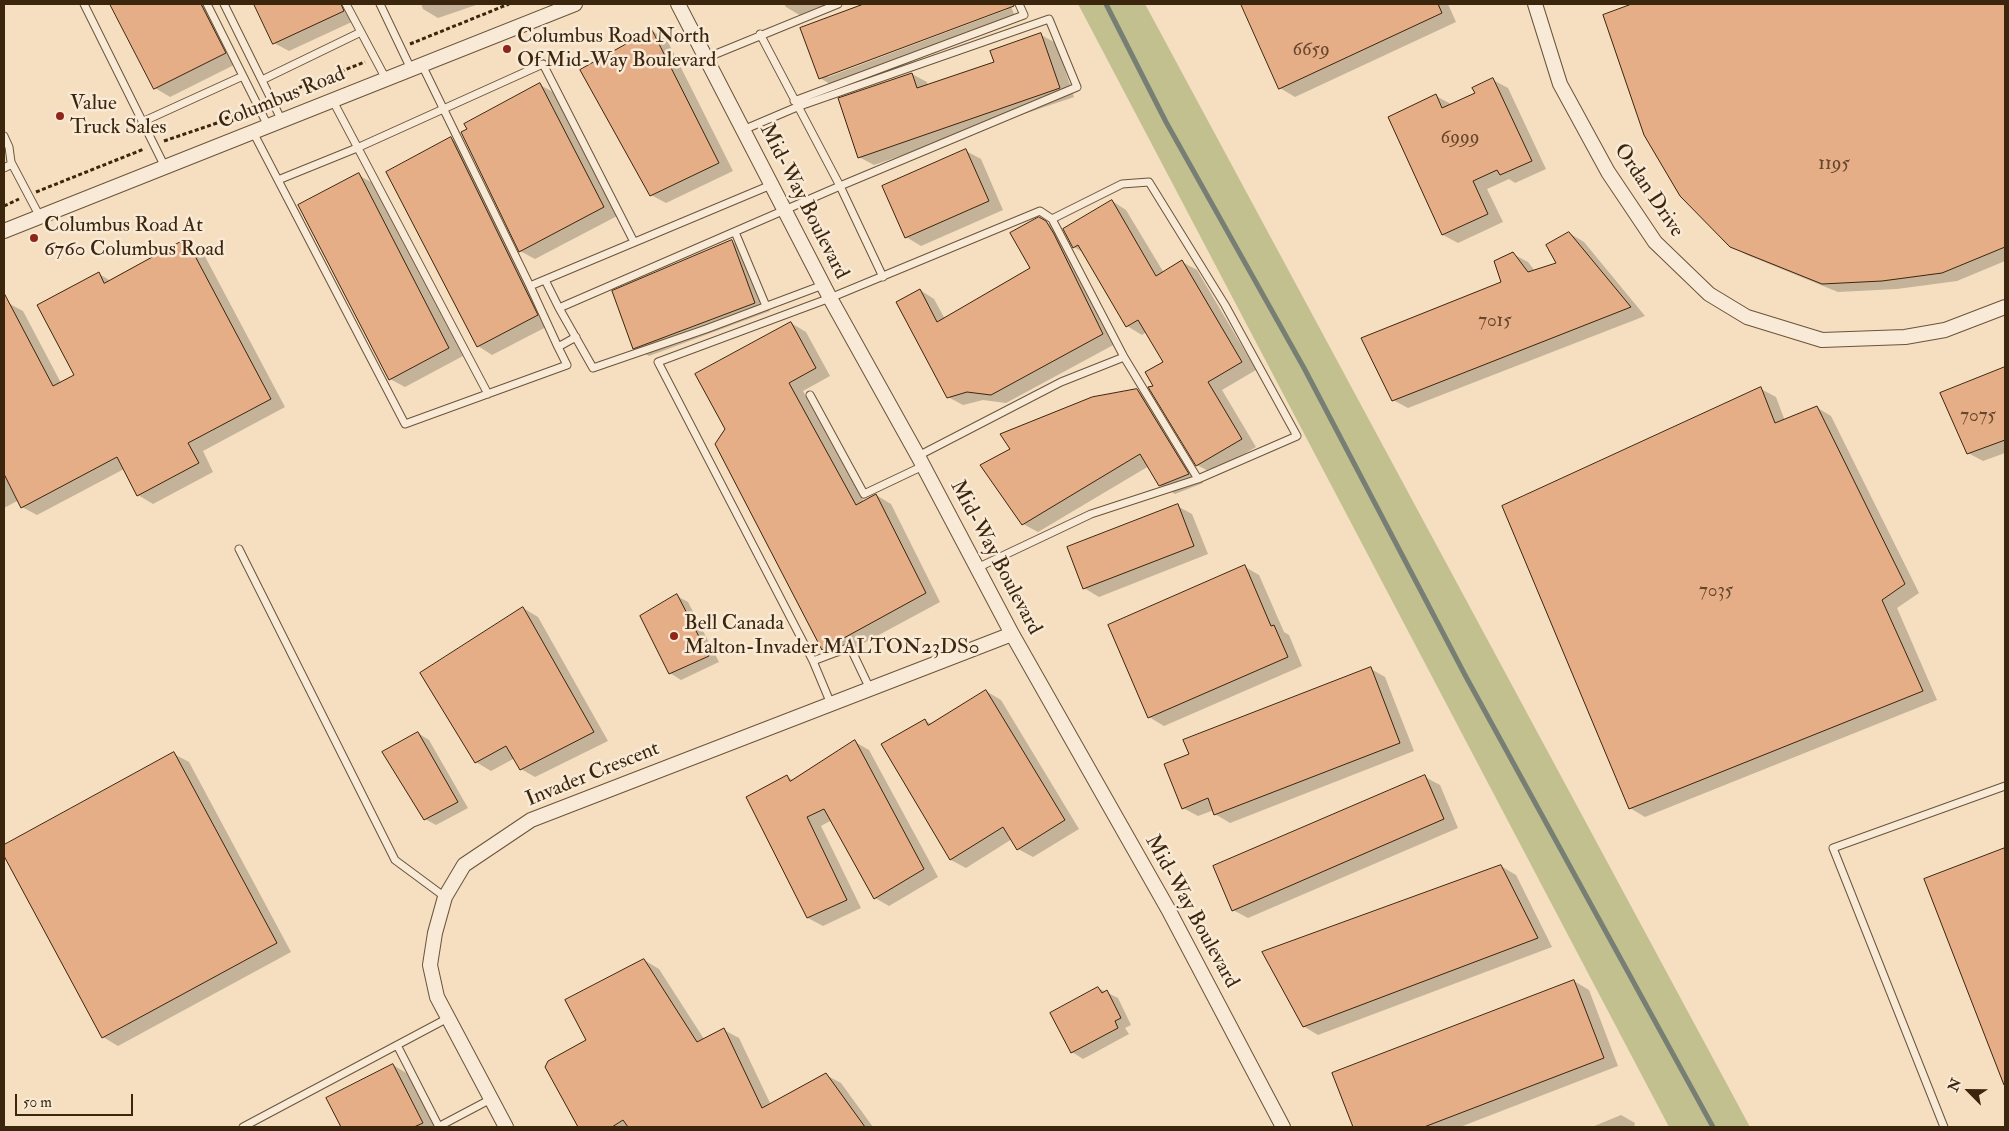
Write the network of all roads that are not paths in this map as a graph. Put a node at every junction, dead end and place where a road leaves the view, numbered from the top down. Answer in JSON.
{"nodes":[{"id":1,"x":84,"y":4,"type":"edge"},
{"id":2,"x":207,"y":4,"type":"edge"},
{"id":3,"x":224,"y":4,"type":"edge"},
{"id":4,"x":346,"y":4,"type":"edge"},
{"id":5,"x":380,"y":4,"type":"edge"},
{"id":6,"x":575,"y":4,"type":"edge"},
{"id":7,"x":678,"y":4,"type":"edge"},
{"id":8,"x":838,"y":4,"type":"edge"},
{"id":9,"x":1019,"y":4,"type":"edge"},
{"id":10,"x":1535,"y":4,"type":"edge"},
{"id":11,"x":361,"y":32,"type":"junction"},
{"id":12,"x":760,"y":34,"type":"junction"},
{"id":13,"x":706,"y":58,"type":"junction"},
{"id":14,"x":416,"y":67,"type":"junction"},
{"id":15,"x":243,"y":76,"type":"junction"},
{"id":16,"x":386,"y":79,"type":"junction"},
{"id":17,"x":262,"y":80,"type":"junction"},
{"id":18,"x":333,"y":101,"type":"junction"},
{"id":19,"x":796,"y":104,"type":"junction"},
{"id":20,"x":443,"y":109,"type":"junction"},
{"id":21,"x":282,"y":121,"type":"junction"},
{"id":22,"x":142,"y":122,"type":"junction"},
{"id":23,"x":268,"y":126,"type":"junction"},
{"id":24,"x":743,"y":130,"type":"junction"},
{"id":25,"x":253,"y":132,"type":"junction"},
{"id":26,"x":4,"y":136,"type":"edge"},
{"id":27,"x":358,"y":148,"type":"junction"},
{"id":28,"x":4,"y":157,"type":"edge"},
{"id":29,"x":12,"y":163,"type":"junction"},
{"id":30,"x":164,"y":167,"type":"junction"},
{"id":31,"x":4,"y":168,"type":"edge"},
{"id":32,"x":278,"y":180,"type":"junction"},
{"id":33,"x":771,"y":185,"type":"junction"},
{"id":34,"x":840,"y":186,"type":"junction"},
{"id":35,"x":785,"y":210,"type":"junction"},
{"id":36,"x":40,"y":218,"type":"junction"},
{"id":37,"x":1052,"y":219,"type":"junction"},
{"id":38,"x":4,"y":231,"type":"edge"},
{"id":39,"x":735,"y":232,"type":"junction"},
{"id":40,"x":634,"y":242,"type":"junction"},
{"id":41,"x":883,"y":277,"type":"junction"},
{"id":42,"x":545,"y":280,"type":"junction"},
{"id":43,"x":823,"y":285,"type":"junction"},
{"id":44,"x":530,"y":286,"type":"junction"},
{"id":45,"x":830,"y":298,"type":"junction"},
{"id":46,"x":766,"y":306,"type":"junction"},
{"id":47,"x":2005,"y":307,"type":"edge"},
{"id":48,"x":559,"y":308,"type":"junction"},
{"id":49,"x":576,"y":337,"type":"junction"},
{"id":50,"x":558,"y":346,"type":"junction"},
{"id":51,"x":1124,"y":357,"type":"junction"},
{"id":52,"x":488,"y":394,"type":"junction"},
{"id":53,"x":810,"y":395,"type":"dead end"},
{"id":54,"x":921,"y":461,"type":"junction"},
{"id":55,"x":1198,"y":479,"type":"junction"},
{"id":56,"x":238,"y":549,"type":"dead end"},
{"id":57,"x":977,"y":568,"type":"junction"},
{"id":58,"x":1012,"y":634,"type":"junction"},
{"id":59,"x":813,"y":661,"type":"junction"},
{"id":60,"x":870,"y":689,"type":"junction"},
{"id":61,"x":831,"y":704,"type":"junction"},
{"id":62,"x":2005,"y":786,"type":"edge"},
{"id":63,"x":445,"y":897,"type":"junction"},
{"id":64,"x":448,"y":1018,"type":"junction"},
{"id":65,"x":397,"y":1045,"type":"junction"},
{"id":66,"x":491,"y":1099,"type":"junction"},
{"id":67,"x":243,"y":1127,"type":"edge"},
{"id":68,"x":439,"y":1127,"type":"edge"},
{"id":69,"x":506,"y":1127,"type":"edge"},
{"id":70,"x":1283,"y":1127,"type":"edge"},
{"id":71,"x":1944,"y":1127,"type":"edge"}],
"edges":[{"from":1,"to":22,"type":"lane"},
{"from":2,"to":15,"type":"lane"},
{"from":3,"to":17,"type":"lane"},
{"from":4,"to":11,"type":"lane"},
{"from":5,"to":14,"type":"lane"},
{"from":6,"to":14,"type":"street","name":"Columbus Road"},
{"from":7,"to":13,"type":"street","name":"Mid-Way Boulevard"},
{"from":8,"to":12,"type":"lane"},
{"from":9,"to":19,"type":"lane"},
{"from":10,"to":47,"type":"street","name":"Ordan Drive"},
{"from":11,"to":16,"type":"lane"},
{"from":11,"to":17,"type":"lane"},
{"from":12,"to":13,"type":"lane"},
{"from":12,"to":19,"type":"lane"},
{"from":13,"to":24,"type":"street","name":"Mid-Way Boulevard"},
{"from":14,"to":16,"type":"street","name":"Columbus Road"},
{"from":14,"to":20,"type":"lane"},
{"from":15,"to":22,"type":"lane"},
{"from":15,"to":23,"type":"lane"},
{"from":16,"to":18,"type":"street","name":"Columbus Road"},
{"from":17,"to":21,"type":"lane"},
{"from":18,"to":21,"type":"street","name":"Columbus Road"},
{"from":18,"to":27,"type":"lane"},
{"from":19,"to":24,"type":"lane"},
{"from":19,"to":34,"type":"lane"},
{"from":19,"to":34,"type":"lane"},
{"from":20,"to":27,"type":"lane"},
{"from":20,"to":40,"type":"lane"},
{"from":20,"to":44,"type":"lane"},
{"from":21,"to":23,"type":"street","name":"Columbus Road"},
{"from":22,"to":30,"type":"lane"},
{"from":23,"to":25,"type":"street","name":"Columbus Road"},
{"from":24,"to":33,"type":"street","name":"Mid-Way Boulevard"},
{"from":25,"to":30,"type":"street","name":"Columbus Road"},
{"from":25,"to":32,"type":"lane"},
{"from":26,"to":29,"type":"lane"},
{"from":27,"to":32,"type":"lane"},
{"from":27,"to":52,"type":"lane"},
{"from":28,"to":29,"type":"lane"},
{"from":29,"to":31,"type":"lane"},
{"from":29,"to":36,"type":"lane"},
{"from":30,"to":36,"type":"street","name":"Columbus Road"},
{"from":32,"to":52,"type":"lane"},
{"from":33,"to":35,"type":"street","name":"Mid-Way Boulevard"},
{"from":33,"to":40,"type":"lane"},
{"from":34,"to":35,"type":"lane"},
{"from":34,"to":41,"type":"lane"},
{"from":35,"to":39,"type":"lane"},
{"from":35,"to":43,"type":"street","name":"Mid-Way Boulevard"},
{"from":36,"to":38,"type":"street","name":"Columbus Road"},
{"from":37,"to":41,"type":"lane"},
{"from":37,"to":51,"type":"lane"},
{"from":37,"to":55,"type":"lane"},
{"from":39,"to":46,"type":"lane"},
{"from":39,"to":48,"type":"lane"},
{"from":40,"to":42,"type":"lane"},
{"from":41,"to":45,"type":"lane"},
{"from":42,"to":44,"type":"lane"},
{"from":42,"to":48,"type":"lane"},
{"from":43,"to":45,"type":"street","name":"Mid-Way Boulevard"},
{"from":43,"to":46,"type":"lane"},
{"from":44,"to":50,"type":"lane"},
{"from":45,"to":54,"type":"street","name":"Mid-Way Boulevard"},
{"from":45,"to":59,"type":"lane"},
{"from":46,"to":49,"type":"lane"},
{"from":48,"to":49,"type":"lane"},
{"from":49,"to":50,"type":"lane"},
{"from":50,"to":52,"type":"lane"},
{"from":51,"to":54,"type":"lane"},
{"from":51,"to":55,"type":"lane"},
{"from":53,"to":54,"type":"lane"},
{"from":54,"to":57,"type":"street","name":"Mid-Way Boulevard"},
{"from":55,"to":57,"type":"lane"},
{"from":56,"to":63,"type":"lane"},
{"from":57,"to":58,"type":"street","name":"Mid-Way Boulevard"},
{"from":58,"to":60,"type":"street","name":"Invader Crescent"},
{"from":58,"to":70,"type":"street","name":"Mid-Way Boulevard"},
{"from":59,"to":60,"type":"lane"},
{"from":59,"to":61,"type":"lane"},
{"from":60,"to":61,"type":"street","name":"Invader Crescent"},
{"from":61,"to":63,"type":"street","name":"Invader Crescent"},
{"from":62,"to":71,"type":"lane"},
{"from":63,"to":64,"type":"street","name":"Invader Crescent"},
{"from":64,"to":65,"type":"lane"},
{"from":64,"to":66,"type":"street","name":"Invader Crescent"},
{"from":65,"to":67,"type":"lane"},
{"from":65,"to":68,"type":"lane"},
{"from":66,"to":68,"type":"lane"},
{"from":66,"to":69,"type":"street","name":"Invader Crescent"}]}
